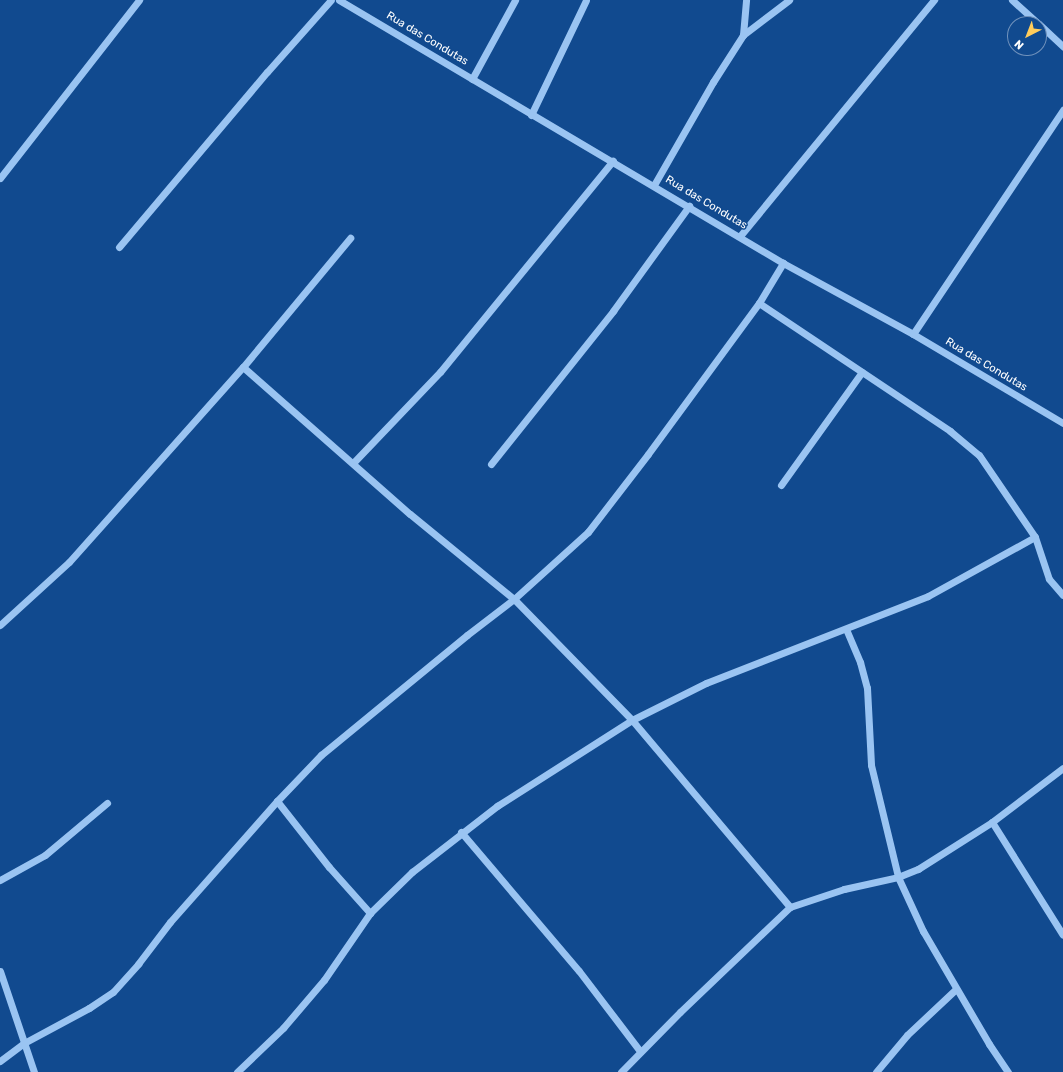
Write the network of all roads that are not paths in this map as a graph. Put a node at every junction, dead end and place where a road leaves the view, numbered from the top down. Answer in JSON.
{"nodes":[{"id":1,"x":139,"y":0,"type":"edge"},
{"id":2,"x":331,"y":0,"type":"edge"},
{"id":3,"x":339,"y":0,"type":"edge"},
{"id":4,"x":515,"y":0,"type":"edge"},
{"id":5,"x":586,"y":0,"type":"edge"},
{"id":6,"x":746,"y":0,"type":"edge"},
{"id":7,"x":789,"y":0,"type":"edge"},
{"id":8,"x":934,"y":0,"type":"edge"},
{"id":9,"x":1012,"y":0,"type":"edge"},
{"id":10,"x":352,"y":3,"type":"edge"},
{"id":11,"x":1030,"y":16,"type":"edge"},
{"id":12,"x":1047,"y":31,"type":"edge"},
{"id":13,"x":744,"y":35,"type":"junction"},
{"id":14,"x":1063,"y":46,"type":"edge"},
{"id":15,"x":472,"y":79,"type":"junction"},
{"id":16,"x":1063,"y":110,"type":"edge"},
{"id":17,"x":531,"y":115,"type":"junction"},
{"id":18,"x":612,"y":161,"type":"junction"},
{"id":19,"x":0,"y":178,"type":"edge"},
{"id":20,"x":654,"y":185,"type":"junction"},
{"id":21,"x":689,"y":206,"type":"junction"},
{"id":22,"x":740,"y":236,"type":"junction"},
{"id":23,"x":350,"y":238,"type":"dead end"},
{"id":24,"x":119,"y":247,"type":"dead end"},
{"id":25,"x":783,"y":263,"type":"junction"},
{"id":26,"x":759,"y":304,"type":"junction"},
{"id":27,"x":913,"y":334,"type":"junction"},
{"id":28,"x":243,"y":367,"type":"junction"},
{"id":29,"x":862,"y":372,"type":"junction"},
{"id":30,"x":1063,"y":423,"type":"edge"},
{"id":31,"x":353,"y":463,"type":"junction"},
{"id":32,"x":491,"y":464,"type":"dead end"},
{"id":33,"x":781,"y":485,"type":"dead end"},
{"id":34,"x":1035,"y":537,"type":"junction"},
{"id":35,"x":1063,"y":595,"type":"edge"},
{"id":36,"x":514,"y":599,"type":"junction"},
{"id":37,"x":0,"y":625,"type":"edge"},
{"id":38,"x":846,"y":629,"type":"junction"},
{"id":39,"x":632,"y":720,"type":"junction"},
{"id":40,"x":1063,"y":768,"type":"edge"},
{"id":41,"x":277,"y":801,"type":"junction"},
{"id":42,"x":107,"y":803,"type":"dead end"},
{"id":43,"x":992,"y":822,"type":"junction"},
{"id":44,"x":462,"y":832,"type":"junction"},
{"id":45,"x":898,"y":877,"type":"junction"},
{"id":46,"x":0,"y":880,"type":"edge"},
{"id":47,"x":790,"y":907,"type":"junction"},
{"id":48,"x":370,"y":912,"type":"junction"},
{"id":49,"x":1063,"y":935,"type":"edge"},
{"id":50,"x":0,"y":971,"type":"edge"},
{"id":51,"x":956,"y":989,"type":"junction"},
{"id":52,"x":24,"y":1043,"type":"junction"},
{"id":53,"x":640,"y":1052,"type":"junction"},
{"id":54,"x":0,"y":1061,"type":"edge"},
{"id":55,"x":34,"y":1072,"type":"edge"},
{"id":56,"x":237,"y":1072,"type":"edge"},
{"id":57,"x":621,"y":1072,"type":"edge"},
{"id":58,"x":876,"y":1072,"type":"edge"},
{"id":59,"x":1008,"y":1072,"type":"edge"}],
"edges":[{"from":1,"to":19,"type":"street"},
{"from":2,"to":24,"type":"street"},
{"from":3,"to":10,"type":"street","name":"Rua das Condutas"},
{"from":4,"to":15,"type":"street"},
{"from":5,"to":17,"type":"street"},
{"from":6,"to":13,"type":"street"},
{"from":7,"to":13,"type":"street"},
{"from":8,"to":22,"type":"street"},
{"from":9,"to":11,"type":"street"},
{"from":10,"to":15,"type":"street","name":"Rua das Condutas"},
{"from":12,"to":14,"type":"street"},
{"from":13,"to":20,"type":"street"},
{"from":15,"to":17,"type":"street","name":"Rua das Condutas"},
{"from":16,"to":27,"type":"street"},
{"from":17,"to":18,"type":"street","name":"Rua das Condutas"},
{"from":18,"to":20,"type":"street","name":"Rua das Condutas"},
{"from":18,"to":31,"type":"street"},
{"from":20,"to":21,"type":"street","name":"Rua das Condutas"},
{"from":21,"to":22,"type":"street","name":"Rua das Condutas"},
{"from":21,"to":32,"type":"street"},
{"from":22,"to":25,"type":"street","name":"Rua das Condutas"},
{"from":23,"to":28,"type":"street"},
{"from":25,"to":26,"type":"street"},
{"from":25,"to":27,"type":"street","name":"Rua das Condutas"},
{"from":26,"to":29,"type":"street"},
{"from":26,"to":36,"type":"street"},
{"from":27,"to":30,"type":"street","name":"Rua das Condutas"},
{"from":28,"to":31,"type":"street"},
{"from":28,"to":37,"type":"street"},
{"from":29,"to":33,"type":"street"},
{"from":29,"to":34,"type":"street"},
{"from":31,"to":36,"type":"street"},
{"from":34,"to":35,"type":"street"},
{"from":34,"to":38,"type":"street"},
{"from":36,"to":39,"type":"street"},
{"from":36,"to":41,"type":"street"},
{"from":38,"to":39,"type":"street"},
{"from":38,"to":45,"type":"street"},
{"from":39,"to":44,"type":"street"},
{"from":39,"to":47,"type":"street"},
{"from":40,"to":43,"type":"street"},
{"from":41,"to":48,"type":"street"},
{"from":41,"to":52,"type":"street"},
{"from":42,"to":46,"type":"street"},
{"from":43,"to":45,"type":"street"},
{"from":43,"to":49,"type":"street"},
{"from":44,"to":48,"type":"street"},
{"from":44,"to":53,"type":"street"},
{"from":45,"to":47,"type":"street"},
{"from":45,"to":51,"type":"street"},
{"from":47,"to":53,"type":"street"},
{"from":48,"to":56,"type":"street"},
{"from":50,"to":52,"type":"street"},
{"from":51,"to":58,"type":"street"},
{"from":51,"to":59,"type":"street"},
{"from":52,"to":54,"type":"street"},
{"from":52,"to":55,"type":"street"},
{"from":53,"to":57,"type":"street"}]}
